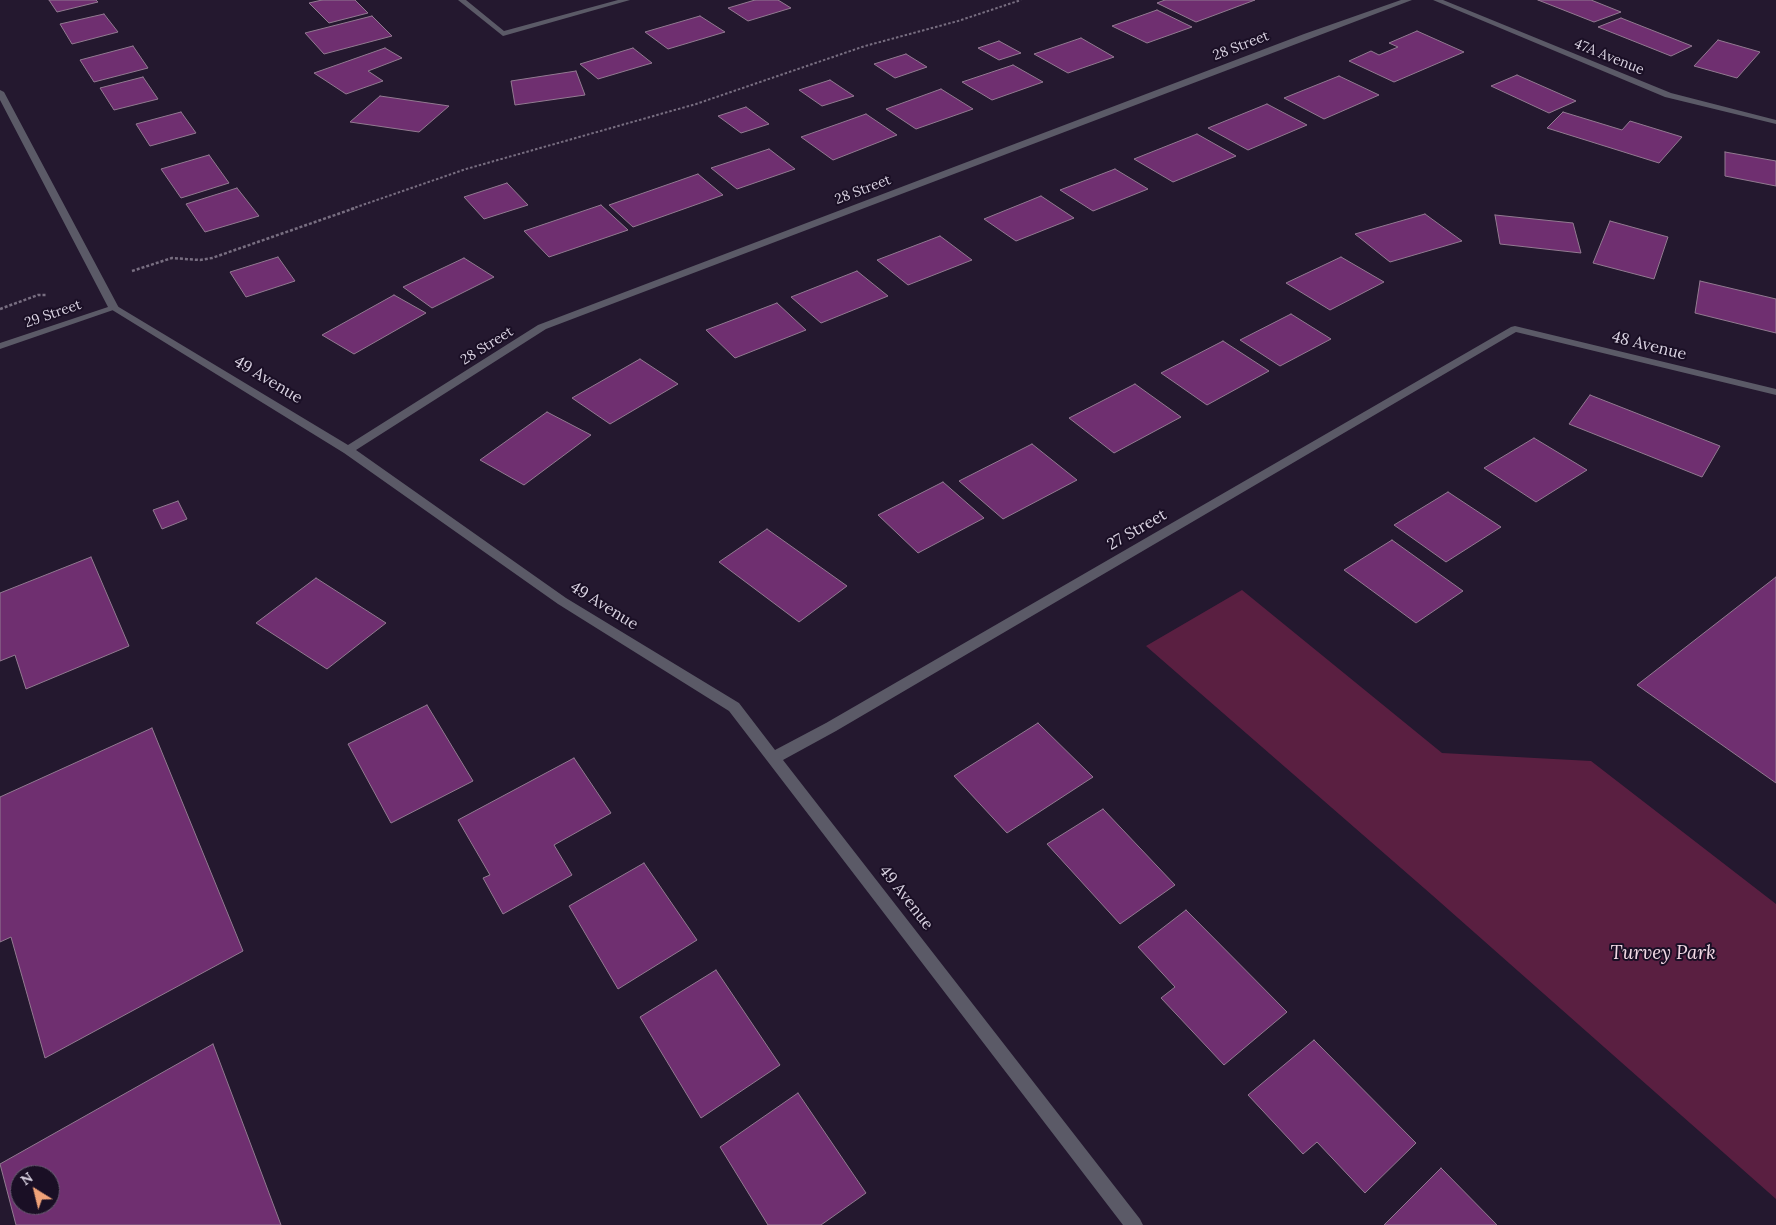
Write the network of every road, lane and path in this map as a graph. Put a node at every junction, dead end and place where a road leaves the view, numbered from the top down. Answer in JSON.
{"nodes":[{"id":1,"x":462,"y":0,"type":"edge"},
{"id":2,"x":626,"y":0,"type":"edge"},
{"id":3,"x":1021,"y":0,"type":"edge"},
{"id":4,"x":1408,"y":0,"type":"edge"},
{"id":5,"x":1437,"y":0,"type":"edge"},
{"id":6,"x":0,"y":92,"type":"edge"},
{"id":7,"x":1776,"y":122,"type":"edge"},
{"id":8,"x":142,"y":268,"type":"dead end"},
{"id":9,"x":48,"y":296,"type":"dead end"},
{"id":10,"x":114,"y":308,"type":"junction"},
{"id":11,"x":0,"y":309,"type":"edge"},
{"id":12,"x":1515,"y":329,"type":"joint"},
{"id":13,"x":0,"y":346,"type":"edge"},
{"id":14,"x":1776,"y":392,"type":"edge"},
{"id":15,"x":348,"y":450,"type":"junction"},
{"id":16,"x":775,"y":757,"type":"junction"},
{"id":17,"x":1134,"y":1225,"type":"edge"}],
"edges":[{"from":1,"to":2,"type":"street"},
{"from":3,"to":8,"type":"path"},
{"from":4,"to":15,"type":"street","name":"28 Street"},
{"from":5,"to":7,"type":"street","name":"47A Avenue"},
{"from":6,"to":10,"type":"street"},
{"from":9,"to":11,"type":"path"},
{"from":10,"to":13,"type":"street","name":"29 Street"},
{"from":10,"to":15,"type":"street","name":"49 Avenue"},
{"from":12,"to":14,"type":"street","name":"48 Avenue"},
{"from":12,"to":16,"type":"street","name":"27 Street"},
{"from":15,"to":16,"type":"street","name":"49 Avenue"},
{"from":16,"to":17,"type":"street","name":"49 Avenue"}]}
